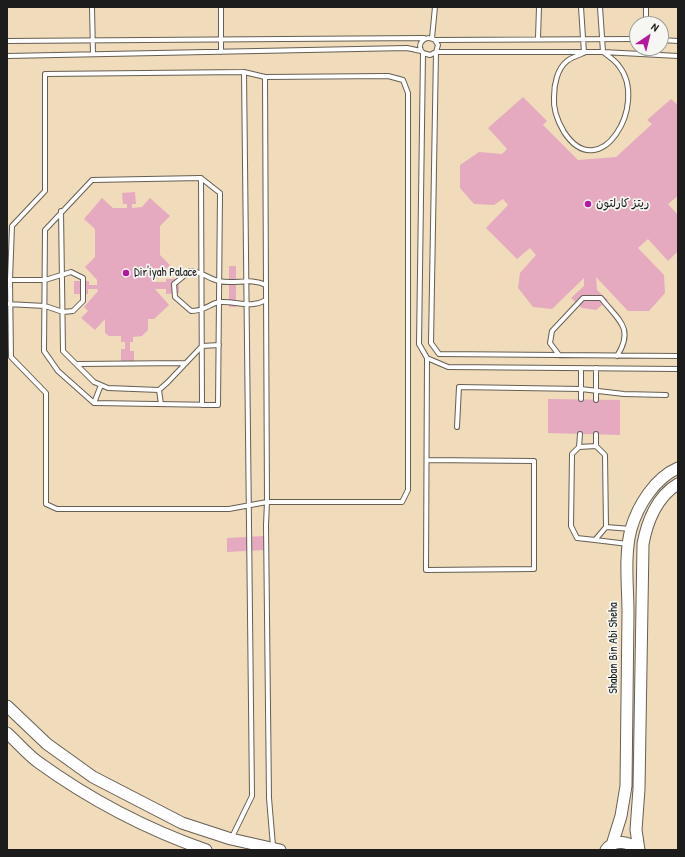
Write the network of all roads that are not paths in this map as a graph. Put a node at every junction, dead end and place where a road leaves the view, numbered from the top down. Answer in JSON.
{"nodes":[{"id":1,"x":92,"y":7,"type":"edge"},
{"id":2,"x":220,"y":7,"type":"edge"},
{"id":3,"x":435,"y":7,"type":"edge"},
{"id":4,"x":539,"y":7,"type":"edge"},
{"id":5,"x":581,"y":7,"type":"edge"},
{"id":6,"x":600,"y":7,"type":"edge"},
{"id":7,"x":425,"y":38,"type":"junction"},
{"id":8,"x":538,"y":38,"type":"junction"},
{"id":9,"x":603,"y":38,"type":"junction"},
{"id":10,"x":629,"y":38,"type":"edge"},
{"id":11,"x":434,"y":39,"type":"junction"},
{"id":12,"x":584,"y":39,"type":"junction"},
{"id":13,"x":220,"y":40,"type":"junction"},
{"id":14,"x":7,"y":41,"type":"edge"},
{"id":15,"x":92,"y":41,"type":"junction"},
{"id":16,"x":221,"y":52,"type":"junction"},
{"id":17,"x":422,"y":52,"type":"junction"},
{"id":18,"x":436,"y":52,"type":"junction"},
{"id":19,"x":603,"y":52,"type":"junction"},
{"id":20,"x":584,"y":53,"type":"junction"},
{"id":21,"x":93,"y":54,"type":"junction"},
{"id":22,"x":7,"y":56,"type":"edge"},
{"id":23,"x":678,"y":56,"type":"edge"},
{"id":24,"x":244,"y":72,"type":"junction"},
{"id":25,"x":265,"y":77,"type":"junction"},
{"id":26,"x":201,"y":178,"type":"junction"},
{"id":27,"x":61,"y":211,"type":"junction"},
{"id":28,"x":201,"y":272,"type":"junction"},
{"id":29,"x":62,"y":273,"type":"junction"},
{"id":30,"x":8,"y":280,"type":"edge"},
{"id":31,"x":45,"y":280,"type":"junction"},
{"id":32,"x":219,"y":281,"type":"junction"},
{"id":33,"x":246,"y":281,"type":"junction"},
{"id":34,"x":266,"y":285,"type":"junction"},
{"id":35,"x":266,"y":300,"type":"junction"},
{"id":36,"x":219,"y":302,"type":"junction"},
{"id":37,"x":8,"y":304,"type":"edge"},
{"id":38,"x":247,"y":304,"type":"junction"},
{"id":39,"x":45,"y":306,"type":"junction"},
{"id":40,"x":201,"y":311,"type":"junction"},
{"id":41,"x":63,"y":312,"type":"junction"},
{"id":42,"x":219,"y":345,"type":"junction"},
{"id":43,"x":202,"y":346,"type":"junction"},
{"id":44,"x":559,"y":355,"type":"junction"},
{"id":45,"x":617,"y":356,"type":"junction"},
{"id":46,"x":678,"y":356,"type":"edge"},
{"id":47,"x":427,"y":358,"type":"junction"},
{"id":48,"x":186,"y":363,"type":"junction"},
{"id":49,"x":77,"y":364,"type":"junction"},
{"id":50,"x":581,"y":368,"type":"junction"},
{"id":51,"x":596,"y":368,"type":"junction"},
{"id":52,"x":678,"y":369,"type":"edge"},
{"id":53,"x":101,"y":385,"type":"junction"},
{"id":54,"x":159,"y":390,"type":"junction"},
{"id":55,"x":581,"y":390,"type":"junction"},
{"id":56,"x":596,"y":391,"type":"junction"},
{"id":57,"x":666,"y":395,"type":"dead end"},
{"id":58,"x":581,"y":399,"type":"dead end"},
{"id":59,"x":596,"y":400,"type":"dead end"},
{"id":60,"x":94,"y":403,"type":"junction"},
{"id":61,"x":161,"y":404,"type":"junction"},
{"id":62,"x":202,"y":405,"type":"junction"},
{"id":63,"x":457,"y":428,"type":"dead end"},
{"id":64,"x":580,"y":434,"type":"dead end"},
{"id":65,"x":596,"y":434,"type":"dead end"},
{"id":66,"x":596,"y":446,"type":"junction"},
{"id":67,"x":580,"y":447,"type":"junction"},
{"id":68,"x":427,"y":460,"type":"junction"},
{"id":69,"x":678,"y":468,"type":"edge"},
{"id":70,"x":678,"y":484,"type":"edge"},
{"id":71,"x":267,"y":502,"type":"junction"},
{"id":72,"x":249,"y":506,"type":"junction"},
{"id":73,"x":606,"y":527,"type":"junction"},
{"id":74,"x":631,"y":529,"type":"junction"},
{"id":75,"x":595,"y":540,"type":"junction"},
{"id":76,"x":629,"y":544,"type":"junction"},
{"id":77,"x":7,"y":706,"type":"edge"},
{"id":78,"x":7,"y":733,"type":"edge"},
{"id":79,"x":231,"y":839,"type":"junction"},
{"id":80,"x":607,"y":848,"type":"edge"},
{"id":81,"x":276,"y":849,"type":"edge"},
{"id":82,"x":206,"y":850,"type":"edge"},
{"id":83,"x":638,"y":850,"type":"edge"}],
"edges":[{"from":1,"to":15,"type":"lane"},
{"from":2,"to":13,"type":"lane"},
{"from":3,"to":11,"type":"lane"},
{"from":4,"to":8,"type":"lane"},
{"from":5,"to":12,"type":"lane"},
{"from":6,"to":9,"type":"lane"},
{"from":7,"to":11,"type":"lane"},
{"from":7,"to":13,"type":"lane"},
{"from":7,"to":17,"type":"lane"},
{"from":8,"to":11,"type":"lane"},
{"from":8,"to":12,"type":"lane"},
{"from":9,"to":10,"type":"lane"},
{"from":9,"to":12,"type":"lane"},
{"from":9,"to":19,"type":"lane"},
{"from":11,"to":18,"type":"lane"},
{"from":12,"to":20,"type":"lane"},
{"from":13,"to":15,"type":"lane"},
{"from":13,"to":16,"type":"lane"},
{"from":14,"to":15,"type":"lane"},
{"from":15,"to":21,"type":"lane"},
{"from":16,"to":17,"type":"lane"},
{"from":16,"to":21,"type":"lane"},
{"from":17,"to":18,"type":"lane"},
{"from":17,"to":47,"type":"lane"},
{"from":18,"to":20,"type":"lane"},
{"from":18,"to":44,"type":"lane"},
{"from":19,"to":20,"type":"lane"},
{"from":19,"to":20,"type":"lane"},
{"from":19,"to":23,"type":"lane"},
{"from":21,"to":22,"type":"lane"},
{"from":24,"to":25,"type":"lane"},
{"from":24,"to":30,"type":"lane"},
{"from":24,"to":33,"type":"lane"},
{"from":25,"to":34,"type":"lane"},
{"from":25,"to":71,"type":"lane"},
{"from":26,"to":27,"type":"lane"},
{"from":26,"to":28,"type":"lane"},
{"from":26,"to":32,"type":"lane"},
{"from":27,"to":29,"type":"lane"},
{"from":27,"to":31,"type":"lane"},
{"from":28,"to":32,"type":"lane"},
{"from":28,"to":40,"type":"lane"},
{"from":28,"to":40,"type":"lane"},
{"from":29,"to":31,"type":"lane"},
{"from":29,"to":41,"type":"lane"},
{"from":29,"to":41,"type":"lane"},
{"from":30,"to":31,"type":"lane"},
{"from":30,"to":37,"type":"lane"},
{"from":31,"to":39,"type":"lane"},
{"from":32,"to":33,"type":"lane"},
{"from":32,"to":36,"type":"lane"},
{"from":33,"to":34,"type":"lane"},
{"from":33,"to":38,"type":"lane"},
{"from":34,"to":35,"type":"lane"},
{"from":35,"to":38,"type":"lane"},
{"from":35,"to":71,"type":"lane"},
{"from":36,"to":38,"type":"lane"},
{"from":36,"to":40,"type":"lane"},
{"from":36,"to":42,"type":"lane"},
{"from":37,"to":39,"type":"lane"},
{"from":37,"to":72,"type":"lane"},
{"from":38,"to":72,"type":"lane"},
{"from":39,"to":41,"type":"lane"},
{"from":39,"to":60,"type":"lane"},
{"from":40,"to":43,"type":"lane"},
{"from":41,"to":49,"type":"lane"},
{"from":42,"to":43,"type":"lane"},
{"from":42,"to":62,"type":"lane"},
{"from":43,"to":48,"type":"lane"},
{"from":43,"to":62,"type":"lane"},
{"from":44,"to":45,"type":"lane"},
{"from":44,"to":45,"type":"lane"},
{"from":45,"to":46,"type":"lane"},
{"from":47,"to":50,"type":"lane"},
{"from":47,"to":68,"type":"lane"},
{"from":48,"to":49,"type":"lane"},
{"from":48,"to":54,"type":"lane"},
{"from":49,"to":53,"type":"lane"},
{"from":50,"to":51,"type":"lane"},
{"from":50,"to":55,"type":"lane"},
{"from":51,"to":52,"type":"lane"},
{"from":51,"to":56,"type":"lane"},
{"from":53,"to":54,"type":"lane"},
{"from":53,"to":60,"type":"lane"},
{"from":54,"to":61,"type":"lane"},
{"from":55,"to":56,"type":"lane"},
{"from":55,"to":58,"type":"lane"},
{"from":55,"to":63,"type":"lane"},
{"from":56,"to":57,"type":"lane"},
{"from":56,"to":59,"type":"lane"},
{"from":60,"to":61,"type":"lane"},
{"from":61,"to":62,"type":"lane"},
{"from":64,"to":67,"type":"lane"},
{"from":65,"to":66,"type":"lane"},
{"from":66,"to":67,"type":"lane"},
{"from":66,"to":73,"type":"lane"},
{"from":67,"to":75,"type":"lane"},
{"from":68,"to":68,"type":"lane"},
{"from":69,"to":74,"type":"street","name":"Shaban Bin Abi Sheha"},
{"from":70,"to":83,"type":"street"},
{"from":71,"to":72,"type":"lane"},
{"from":71,"to":81,"type":"lane"},
{"from":72,"to":79,"type":"lane"},
{"from":73,"to":74,"type":"lane"},
{"from":73,"to":75,"type":"lane"},
{"from":74,"to":76,"type":"street","name":"Shaban Bin Abi Sheha"},
{"from":75,"to":76,"type":"lane"},
{"from":76,"to":80,"type":"street","name":"Shaban Bin Abi Sheha"},
{"from":77,"to":79,"type":"street"},
{"from":78,"to":82,"type":"street"},
{"from":79,"to":81,"type":"street"},
{"from":80,"to":83,"type":"street"}]}
